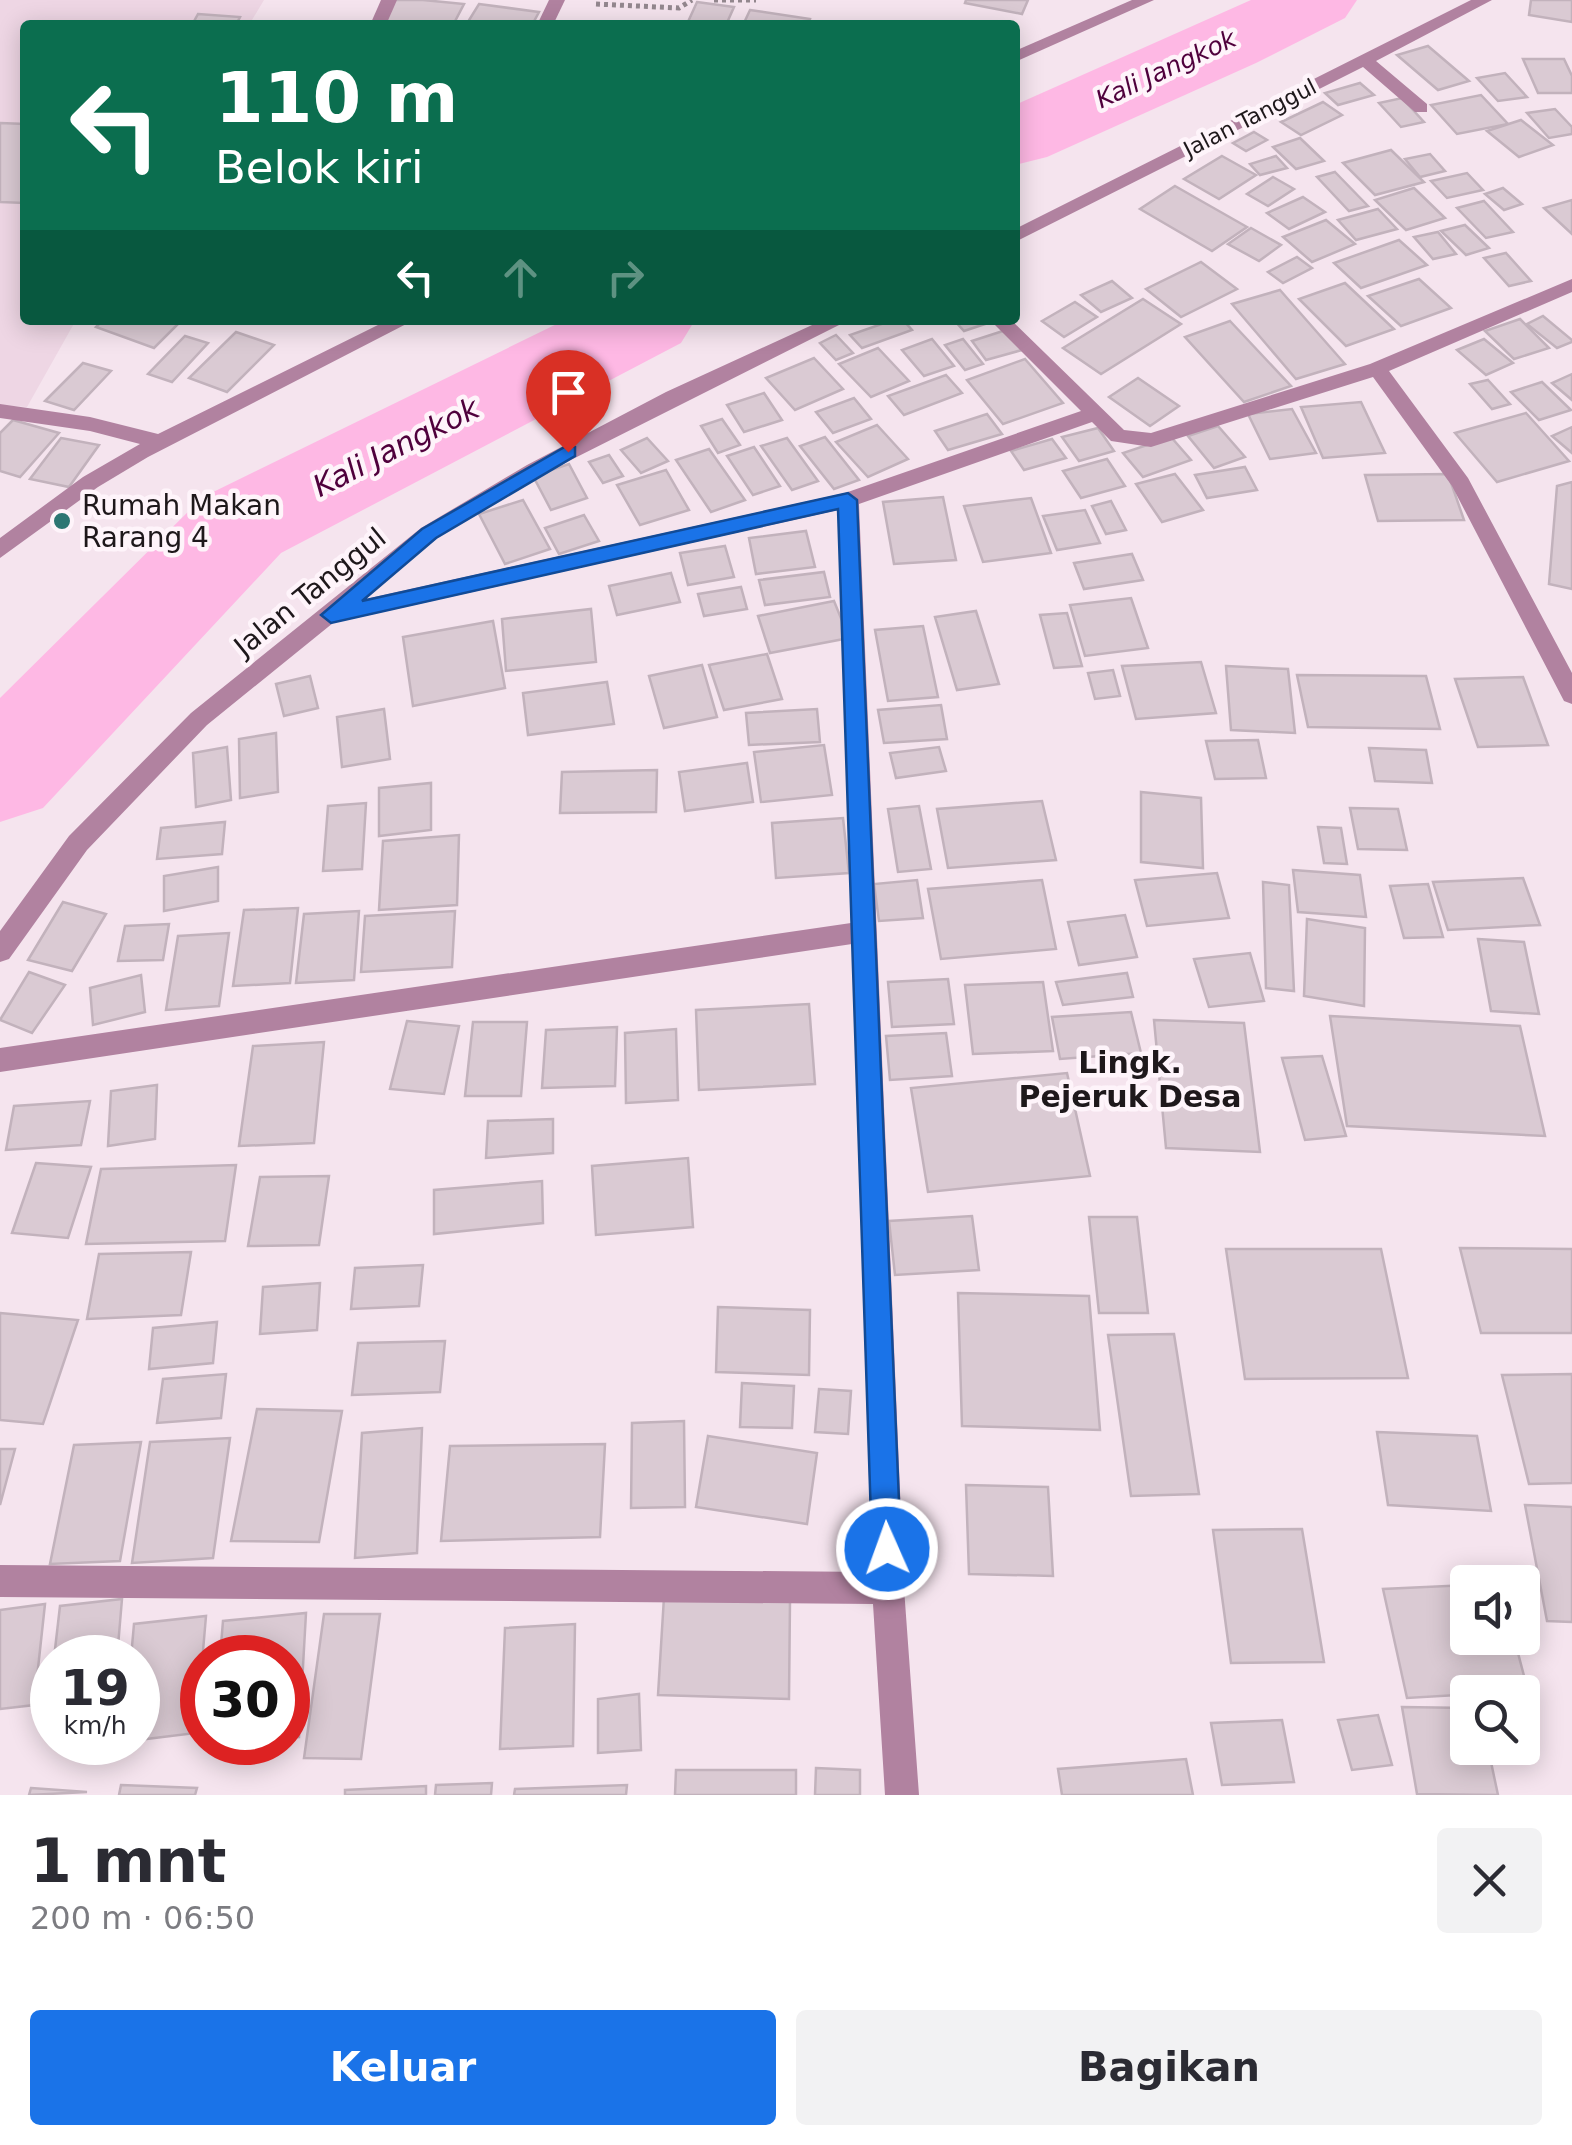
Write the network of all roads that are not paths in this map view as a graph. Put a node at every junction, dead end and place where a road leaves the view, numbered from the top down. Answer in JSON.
{"nodes":[{"id":1,"x":1146,"y":0,"type":"edge"},
{"id":2,"x":1484,"y":0,"type":"edge"},
{"id":3,"x":1020,"y":55,"type":"edge"},
{"id":4,"x":1365,"y":60,"type":"junction"},
{"id":5,"x":1421,"y":108,"type":"dead end"},
{"id":6,"x":1020,"y":233,"type":"edge"},
{"id":7,"x":1572,"y":286,"type":"edge"},
{"id":8,"x":394,"y":325,"type":"edge"},
{"id":9,"x":828,"y":325,"type":"edge"},
{"id":10,"x":1005,"y":325,"type":"edge"},
{"id":11,"x":1377,"y":368,"type":"junction"},
{"id":12,"x":0,"y":412,"type":"edge"},
{"id":13,"x":1096,"y":413,"type":"junction"},
{"id":14,"x":162,"y":442,"type":"junction"},
{"id":15,"x":848,"y":500,"type":"junction"},
{"id":16,"x":0,"y":550,"type":"edge"},
{"id":17,"x":331,"y":615,"type":"junction"},
{"id":18,"x":1572,"y":695,"type":"edge"},
{"id":19,"x":862,"y":932,"type":"junction"},
{"id":20,"x":0,"y":951,"type":"edge"},
{"id":21,"x":0,"y":1060,"type":"edge"},
{"id":22,"x":0,"y":1581,"type":"edge"},
{"id":23,"x":888,"y":1588,"type":"junction"},
{"id":24,"x":902,"y":1795,"type":"edge"}],
"edges":[{"from":1,"to":3,"type":"street"},
{"from":2,"to":4,"type":"street","name":"Jalan Tanggul"},
{"from":4,"to":5,"type":"street"},
{"from":4,"to":6,"type":"street","name":"Jalan Tanggul"},
{"from":7,"to":11,"type":"street"},
{"from":8,"to":14,"type":"street"},
{"from":9,"to":17,"type":"street","name":"Jalan Tanggul"},
{"from":10,"to":13,"type":"street"},
{"from":11,"to":13,"type":"street"},
{"from":11,"to":18,"type":"street"},
{"from":12,"to":14,"type":"street"},
{"from":13,"to":15,"type":"street"},
{"from":14,"to":16,"type":"street"},
{"from":15,"to":17,"type":"street"},
{"from":15,"to":19,"type":"street"},
{"from":17,"to":20,"type":"street","name":"Jalan Tanggul"},
{"from":19,"to":21,"type":"street"},
{"from":19,"to":23,"type":"street"},
{"from":22,"to":23,"type":"street"},
{"from":23,"to":24,"type":"street"}]}
